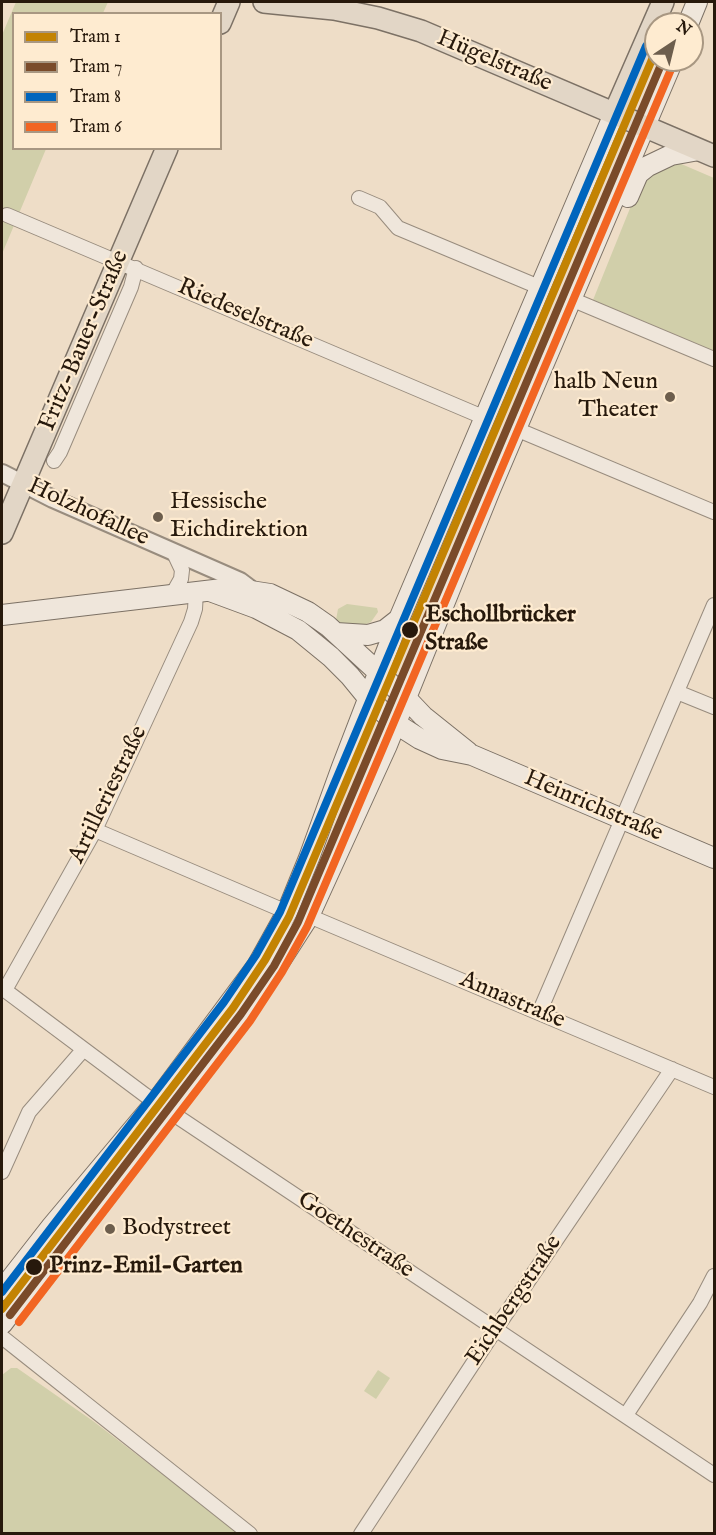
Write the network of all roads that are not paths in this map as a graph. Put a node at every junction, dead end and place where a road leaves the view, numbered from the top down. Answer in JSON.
{"nodes":[{"id":1,"x":229,"y":2,"type":"edge"},
{"id":2,"x":264,"y":2,"type":"edge"},
{"id":3,"x":663,"y":2,"type":"edge"},
{"id":4,"x":336,"y":5,"type":"edge"},
{"id":5,"x":222,"y":18,"type":"edge"},
{"id":6,"x":668,"y":72,"type":"edge"},
{"id":7,"x":614,"y":114,"type":"junction"},
{"id":8,"x":645,"y":127,"type":"junction"},
{"id":9,"x":166,"y":150,"type":"edge"},
{"id":10,"x":707,"y":153,"type":"edge"},
{"id":11,"x":359,"y":198,"type":"dead end"},
{"id":12,"x":7,"y":215,"type":"dead end"},
{"id":13,"x":595,"y":245,"type":"junction"},
{"id":14,"x":128,"y":265,"type":"junction"},
{"id":15,"x":539,"y":287,"type":"junction"},
{"id":16,"x":571,"y":298,"type":"junction"},
{"id":17,"x":714,"y":359,"type":"edge"},
{"id":18,"x":483,"y":417,"type":"junction"},
{"id":19,"x":516,"y":429,"type":"junction"},
{"id":20,"x":54,"y":461,"type":"dead end"},
{"id":21,"x":2,"y":473,"type":"edge"},
{"id":22,"x":23,"y":483,"type":"junction"},
{"id":23,"x":714,"y":512,"type":"edge"},
{"id":24,"x":2,"y":532,"type":"edge"},
{"id":25,"x":174,"y":553,"type":"junction"},
{"id":26,"x":252,"y":590,"type":"junction"},
{"id":27,"x":203,"y":591,"type":"junction"},
{"id":28,"x":172,"y":595,"type":"junction"},
{"id":29,"x":714,"y":605,"type":"edge"},
{"id":30,"x":2,"y":615,"type":"edge"},
{"id":31,"x":399,"y":619,"type":"junction"},
{"id":32,"x":336,"y":633,"type":"junction"},
{"id":33,"x":378,"y":672,"type":"junction"},
{"id":34,"x":677,"y":692,"type":"junction"},
{"id":35,"x":405,"y":697,"type":"junction"},
{"id":36,"x":368,"y":698,"type":"junction"},
{"id":37,"x":714,"y":707,"type":"edge"},
{"id":38,"x":395,"y":723,"type":"junction"},
{"id":39,"x":472,"y":755,"type":"junction"},
{"id":40,"x":622,"y":819,"type":"junction"},
{"id":41,"x":95,"y":830,"type":"junction"},
{"id":42,"x":714,"y":858,"type":"edge"},
{"id":43,"x":287,"y":912,"type":"junction"},
{"id":44,"x":309,"y":916,"type":"junction"},
{"id":45,"x":3,"y":989,"type":"edge"},
{"id":46,"x":540,"y":1013,"type":"junction"},
{"id":47,"x":83,"y":1050,"type":"junction"},
{"id":48,"x":672,"y":1070,"type":"junction"},
{"id":49,"x":714,"y":1087,"type":"edge"},
{"id":50,"x":161,"y":1106,"type":"junction"},
{"id":51,"x":2,"y":1172,"type":"edge"},
{"id":52,"x":714,"y":1276,"type":"edge"},
{"id":53,"x":2,"y":1290,"type":"edge"},
{"id":54,"x":2,"y":1324,"type":"edge"},
{"id":55,"x":495,"y":1330,"type":"junction"},
{"id":56,"x":2,"y":1337,"type":"edge"},
{"id":57,"x":626,"y":1415,"type":"junction"},
{"id":58,"x":714,"y":1474,"type":"edge"},
{"id":59,"x":250,"y":1533,"type":"edge"},
{"id":60,"x":361,"y":1533,"type":"edge"}],
"edges":[{"from":1,"to":5,"type":"main road"},
{"from":2,"to":4,"type":"main road","name":"Hügelstraße"},
{"from":3,"to":7,"type":"main road"},
{"from":4,"to":7,"type":"main road","name":"Hügelstraße"},
{"from":6,"to":8,"type":"main road"},
{"from":7,"to":8,"type":"main road","name":"Hügelstraße"},
{"from":7,"to":15,"type":"main road"},
{"from":8,"to":10,"type":"main road","name":"Hügelstraße"},
{"from":8,"to":13,"type":"main road"},
{"from":9,"to":14,"type":"main road","name":"Fritz-Bauer-Straße"},
{"from":10,"to":13,"type":"main road"},
{"from":11,"to":15,"type":"street"},
{"from":12,"to":14,"type":"street","name":"Riedeselstraße"},
{"from":13,"to":16,"type":"main road"},
{"from":14,"to":18,"type":"street","name":"Riedeselstraße"},
{"from":14,"to":20,"type":"street","name":"Fritz-Bauer-Straße"},
{"from":14,"to":22,"type":"main road","name":"Fritz-Bauer-Straße"},
{"from":15,"to":18,"type":"main road"},
{"from":16,"to":17,"type":"street"},
{"from":16,"to":19,"type":"main road"},
{"from":18,"to":31,"type":"main road"},
{"from":19,"to":23,"type":"street"},
{"from":19,"to":35,"type":"main road"},
{"from":21,"to":22,"type":"street","name":"Holzhofallee"},
{"from":22,"to":24,"type":"main road","name":"Fritz-Bauer-Straße"},
{"from":22,"to":25,"type":"street","name":"Holzhofallee"},
{"from":25,"to":26,"type":"street","name":"Holzhofallee"},
{"from":25,"to":28,"type":"street","name":"Holzhofallee"},
{"from":26,"to":27,"type":"main road"},
{"from":26,"to":32,"type":"main road"},
{"from":27,"to":28,"type":"main road"},
{"from":27,"to":36,"type":"main road"},
{"from":27,"to":41,"type":"street","name":"Artilleriestraße"},
{"from":28,"to":30,"type":"main road"},
{"from":29,"to":34,"type":"street"},
{"from":31,"to":32,"type":"main road"},
{"from":31,"to":33,"type":"main road"},
{"from":32,"to":33,"type":"main road"},
{"from":33,"to":35,"type":"main road","name":"Heinrichstraße"},
{"from":33,"to":36,"type":"main road"},
{"from":34,"to":37,"type":"street"},
{"from":34,"to":40,"type":"street"},
{"from":35,"to":38,"type":"main road"},
{"from":35,"to":39,"type":"main road","name":"Heinrichstraße"},
{"from":36,"to":38,"type":"main road","name":"Heinrichstraße"},
{"from":36,"to":43,"type":"main road"},
{"from":38,"to":39,"type":"main road","name":"Heinrichstraße"},
{"from":38,"to":44,"type":"main road"},
{"from":39,"to":40,"type":"main road","name":"Heinrichstraße"},
{"from":40,"to":42,"type":"main road","name":"Heinrichstraße"},
{"from":40,"to":46,"type":"street"},
{"from":41,"to":43,"type":"street"},
{"from":41,"to":45,"type":"street","name":"Artilleriestraße"},
{"from":43,"to":50,"type":"main road"},
{"from":44,"to":46,"type":"street","name":"Annastraße"},
{"from":44,"to":50,"type":"main road"},
{"from":45,"to":47,"type":"street","name":"Goethestraße"},
{"from":46,"to":48,"type":"street","name":"Annastraße"},
{"from":47,"to":50,"type":"street","name":"Goethestraße"},
{"from":47,"to":51,"type":"street"},
{"from":48,"to":49,"type":"street","name":"Annastraße"},
{"from":48,"to":55,"type":"street","name":"Eichbergstraße"},
{"from":50,"to":53,"type":"main road"},
{"from":50,"to":54,"type":"main road"},
{"from":50,"to":55,"type":"street","name":"Goethestraße"},
{"from":52,"to":57,"type":"street"},
{"from":55,"to":57,"type":"street","name":"Goethestraße"},
{"from":55,"to":60,"type":"street","name":"Eichbergstraße"},
{"from":56,"to":59,"type":"street"},
{"from":57,"to":58,"type":"street","name":"Goethestraße"}]}
